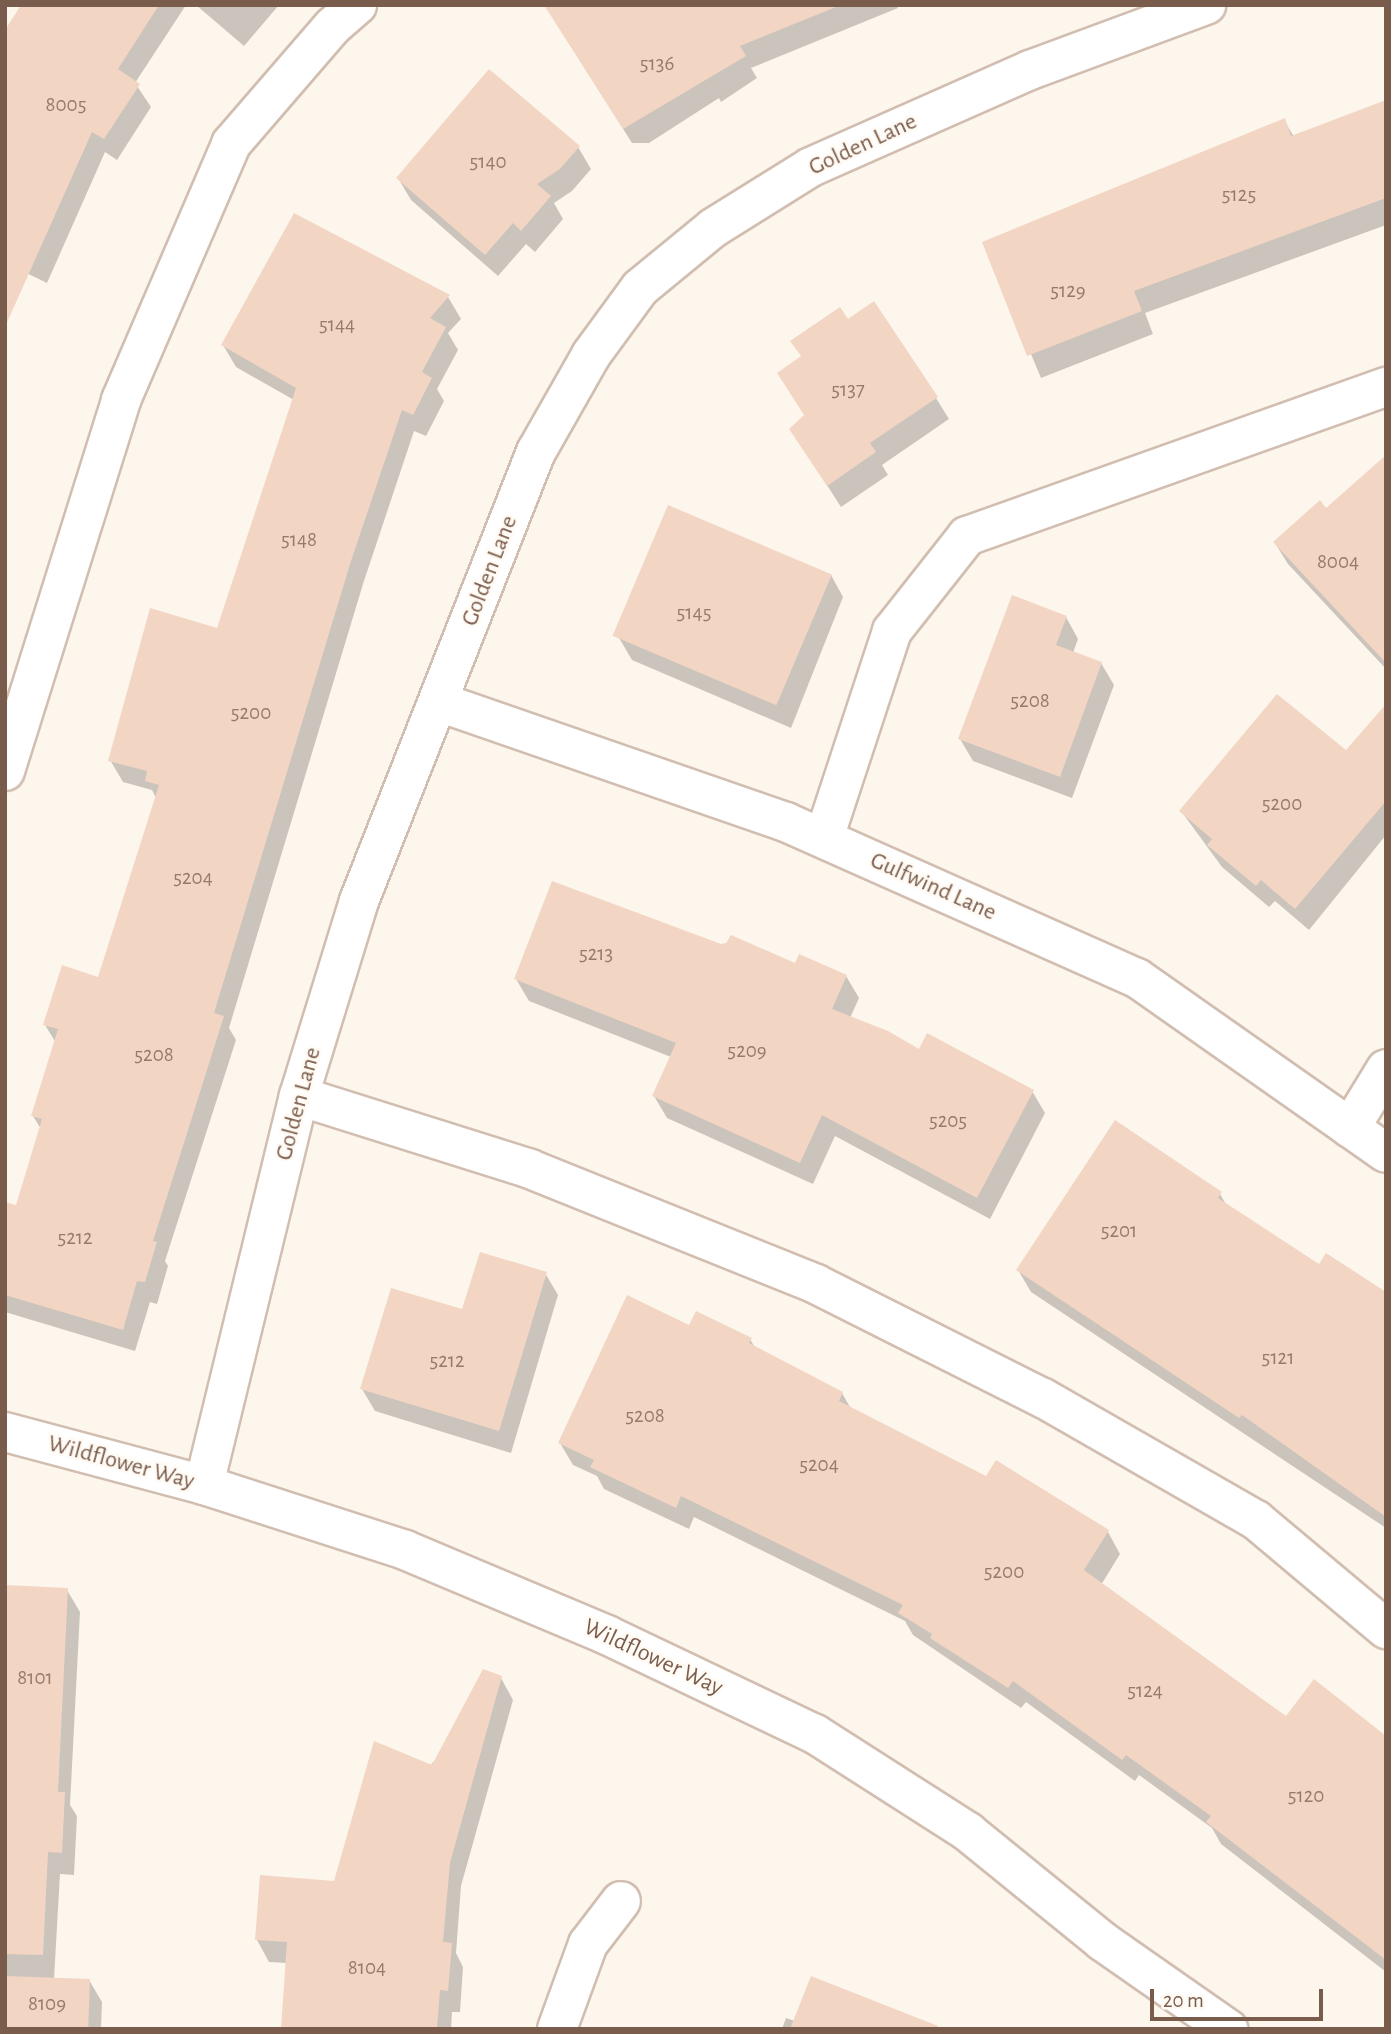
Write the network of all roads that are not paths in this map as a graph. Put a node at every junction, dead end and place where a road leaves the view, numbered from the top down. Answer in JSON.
{"nodes":[{"id":1,"x":357,"y":5,"type":"edge"},
{"id":2,"x":1206,"y":5,"type":"edge"},
{"id":3,"x":1386,"y":387,"type":"edge"},
{"id":4,"x":439,"y":702,"type":"junction"},
{"id":5,"x":5,"y":771,"type":"edge"},
{"id":6,"x":824,"y":838,"type":"junction"},
{"id":7,"x":1386,"y":1069,"type":"edge"},
{"id":8,"x":299,"y":1096,"type":"junction"},
{"id":9,"x":1350,"y":1128,"type":"junction"},
{"id":10,"x":1386,"y":1153,"type":"edge"},
{"id":11,"x":5,"y":1432,"type":"edge"},
{"id":12,"x":204,"y":1485,"type":"junction"},
{"id":13,"x":1386,"y":1629,"type":"edge"},
{"id":14,"x":621,"y":1901,"type":"dead end"},
{"id":15,"x":557,"y":2029,"type":"edge"},
{"id":16,"x":1228,"y":2029,"type":"edge"}],
"edges":[{"from":1,"to":5,"type":"street"},
{"from":2,"to":4,"type":"street","name":"Golden Lane"},
{"from":3,"to":6,"type":"street"},
{"from":4,"to":6,"type":"street","name":"Gulfwind Lane"},
{"from":4,"to":8,"type":"street","name":"Golden Lane"},
{"from":6,"to":9,"type":"street","name":"Gulfwind Lane"},
{"from":7,"to":9,"type":"street"},
{"from":8,"to":12,"type":"street","name":"Golden Lane"},
{"from":8,"to":13,"type":"street"},
{"from":9,"to":10,"type":"street","name":"Gulfwind Lane"},
{"from":11,"to":12,"type":"street","name":"Wildflower Way"},
{"from":12,"to":16,"type":"street","name":"Wildflower Way"},
{"from":14,"to":15,"type":"street"}]}
